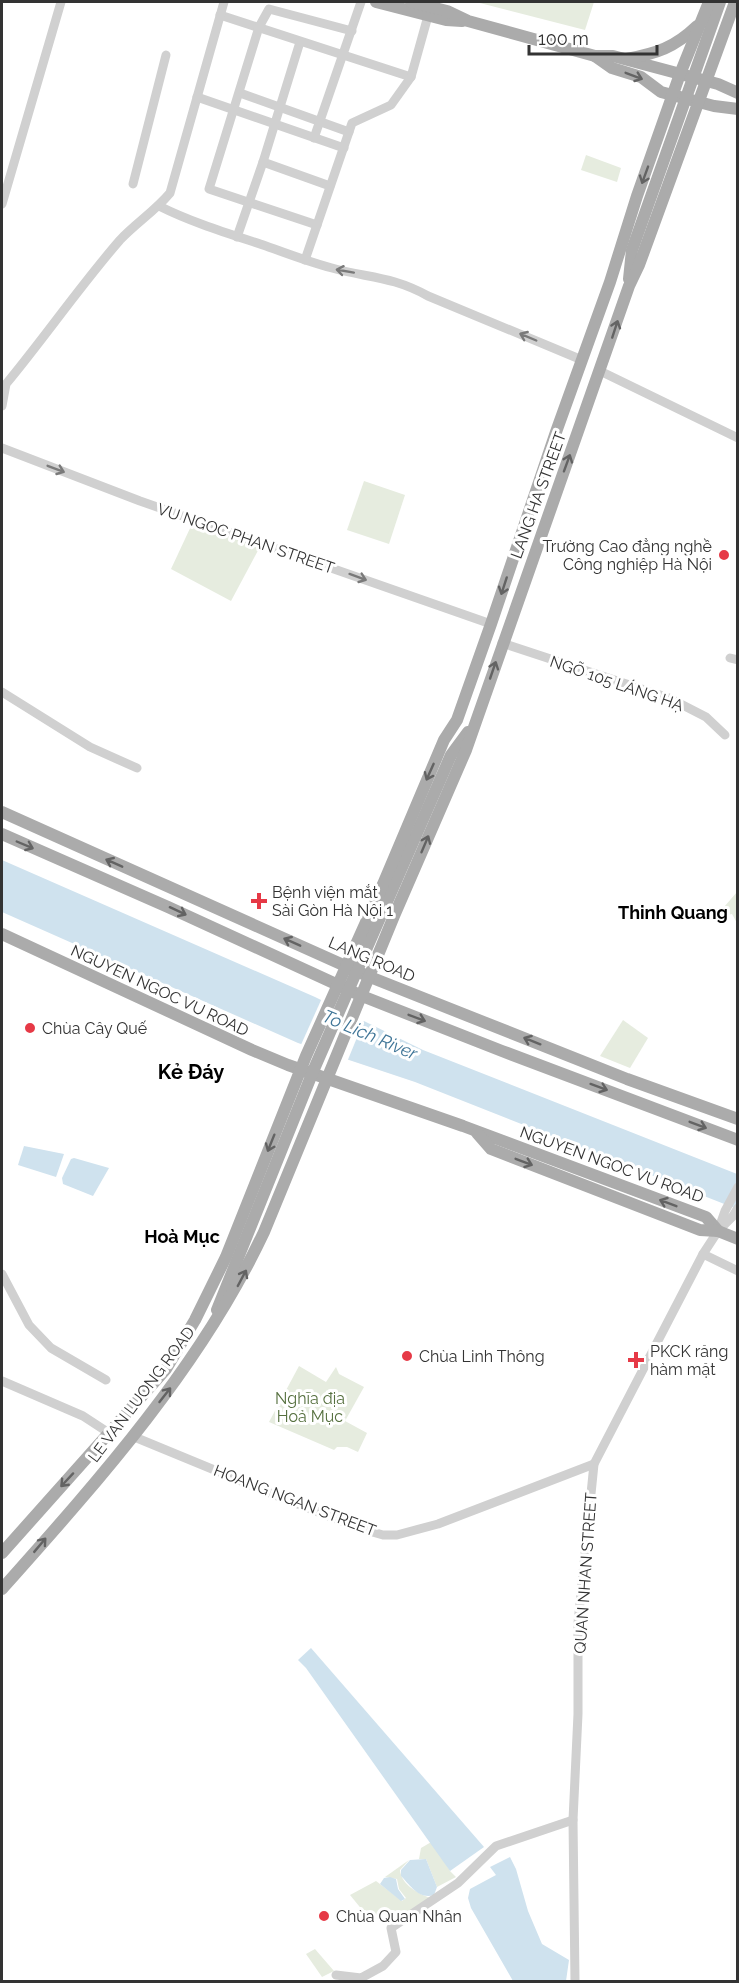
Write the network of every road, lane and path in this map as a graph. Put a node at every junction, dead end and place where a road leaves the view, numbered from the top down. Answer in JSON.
{"nodes":[{"id":1,"x":61,"y":2,"type":"edge"},
{"id":2,"x":224,"y":2,"type":"edge"},
{"id":3,"x":361,"y":2,"type":"edge"},
{"id":4,"x":376,"y":2,"type":"edge"},
{"id":5,"x":411,"y":2,"type":"edge"},
{"id":6,"x":709,"y":2,"type":"edge"},
{"id":7,"x":720,"y":2,"type":"edge"},
{"id":8,"x":735,"y":2,"type":"edge"},
{"id":9,"x":220,"y":15,"type":"junction"},
{"id":10,"x":428,"y":16,"type":"junction"},
{"id":11,"x":468,"y":21,"type":"junction"},
{"id":12,"x":702,"y":21,"type":"junction"},
{"id":13,"x":259,"y":27,"type":"junction"},
{"id":14,"x":352,"y":31,"type":"junction"},
{"id":15,"x":695,"y":38,"type":"junction"},
{"id":16,"x":300,"y":42,"type":"junction"},
{"id":17,"x":718,"y":45,"type":"junction"},
{"id":18,"x":166,"y":55,"type":"dead end"},
{"id":19,"x":344,"y":56,"type":"junction"},
{"id":20,"x":596,"y":56,"type":"junction"},
{"id":21,"x":625,"y":60,"type":"junction"},
{"id":22,"x":680,"y":74,"type":"junction"},
{"id":23,"x":411,"y":78,"type":"junction"},
{"id":24,"x":706,"y":81,"type":"junction"},
{"id":25,"x":240,"y":93,"type":"junction"},
{"id":26,"x":738,"y":93,"type":"edge"},
{"id":27,"x":673,"y":95,"type":"junction"},
{"id":28,"x":197,"y":97,"type":"junction"},
{"id":29,"x":699,"y":102,"type":"junction"},
{"id":30,"x":280,"y":107,"type":"junction"},
{"id":31,"x":235,"y":109,"type":"junction"},
{"id":32,"x":738,"y":109,"type":"edge"},
{"id":33,"x":665,"y":120,"type":"junction"},
{"id":34,"x":320,"y":122,"type":"junction"},
{"id":35,"x":275,"y":124,"type":"junction"},
{"id":36,"x":690,"y":128,"type":"junction"},
{"id":37,"x":349,"y":132,"type":"junction"},
{"id":38,"x":314,"y":138,"type":"junction"},
{"id":39,"x":344,"y":148,"type":"junction"},
{"id":40,"x":263,"y":162,"type":"junction"},
{"id":41,"x":132,"y":184,"type":"dead end"},
{"id":42,"x":330,"y":186,"type":"junction"},
{"id":43,"x":249,"y":202,"type":"junction"},
{"id":44,"x":2,"y":204,"type":"edge"},
{"id":45,"x":159,"y":206,"type":"junction"},
{"id":46,"x":317,"y":225,"type":"junction"},
{"id":47,"x":237,"y":237,"type":"junction"},
{"id":48,"x":632,"y":250,"type":"junction"},
{"id":49,"x":305,"y":260,"type":"junction"},
{"id":50,"x":610,"y":282,"type":"junction"},
{"id":51,"x":629,"y":286,"type":"junction"},
{"id":52,"x":582,"y":360,"type":"junction"},
{"id":53,"x":600,"y":371,"type":"junction"},
{"id":54,"x":4,"y":384,"type":"edge"},
{"id":55,"x":2,"y":406,"type":"edge"},
{"id":56,"x":738,"y":438,"type":"edge"},
{"id":57,"x":2,"y":448,"type":"edge"},
{"id":58,"x":529,"y":511,"type":"junction"},
{"id":59,"x":547,"y":518,"type":"junction"},
{"id":60,"x":491,"y":624,"type":"junction"},
{"id":61,"x":502,"y":643,"type":"junction"},
{"id":62,"x":2,"y":692,"type":"edge"},
{"id":63,"x":457,"y":720,"type":"junction"},
{"id":64,"x":474,"y":725,"type":"junction"},
{"id":65,"x":725,"y":735,"type":"dead end"},
{"id":66,"x":451,"y":755,"type":"junction"},
{"id":67,"x":137,"y":768,"type":"dead end"},
{"id":68,"x":2,"y":812,"type":"edge"},
{"id":69,"x":2,"y":834,"type":"edge"},
{"id":70,"x":373,"y":906,"type":"junction"},
{"id":71,"x":394,"y":916,"type":"junction"},
{"id":72,"x":2,"y":934,"type":"edge"},
{"id":73,"x":345,"y":966,"type":"junction"},
{"id":74,"x":370,"y":977,"type":"junction"},
{"id":75,"x":338,"y":985,"type":"junction"},
{"id":76,"x":362,"y":996,"type":"junction"},
{"id":77,"x":301,"y":1069,"type":"junction"},
{"id":78,"x":327,"y":1079,"type":"junction"},
{"id":79,"x":665,"y":1093,"type":"junction"},
{"id":80,"x":658,"y":1110,"type":"junction"},
{"id":81,"x":738,"y":1119,"type":"edge"},
{"id":82,"x":279,"y":1123,"type":"junction"},
{"id":83,"x":304,"y":1133,"type":"junction"},
{"id":84,"x":738,"y":1140,"type":"edge"},
{"id":85,"x":738,"y":1187,"type":"edge"},
{"id":86,"x":732,"y":1212,"type":"edge"},
{"id":87,"x":718,"y":1231,"type":"junction"},
{"id":88,"x":738,"y":1239,"type":"edge"},
{"id":89,"x":703,"y":1254,"type":"junction"},
{"id":90,"x":738,"y":1271,"type":"edge"},
{"id":91,"x":2,"y":1274,"type":"edge"},
{"id":92,"x":222,"y":1296,"type":"junction"},
{"id":93,"x":195,"y":1320,"type":"junction"},
{"id":94,"x":212,"y":1328,"type":"junction"},
{"id":95,"x":106,"y":1380,"type":"dead end"},
{"id":96,"x":2,"y":1381,"type":"edge"},
{"id":97,"x":109,"y":1432,"type":"junction"},
{"id":98,"x":132,"y":1436,"type":"junction"},
{"id":99,"x":594,"y":1464,"type":"junction"},
{"id":100,"x":2,"y":1552,"type":"edge"},
{"id":101,"x":2,"y":1589,"type":"edge"},
{"id":102,"x":573,"y":1820,"type":"junction"},
{"id":103,"x":336,"y":1974,"type":"dead end"},
{"id":104,"x":575,"y":1982,"type":"edge"}],
"edges":[{"from":1,"to":44,"type":"street"},
{"from":2,"to":9,"type":"street"},
{"from":3,"to":14,"type":"street"},
{"from":4,"to":10,"type":"main road"},
{"from":5,"to":11,"type":"main road"},
{"from":6,"to":12,"type":"main road","name":"LANG HA STREET"},
{"from":7,"to":48,"type":"main road"},
{"from":8,"to":17,"type":"main road","name":"LANG HA STREET"},
{"from":9,"to":13,"type":"street"},
{"from":9,"to":28,"type":"street"},
{"from":10,"to":11,"type":"main road"},
{"from":10,"to":23,"type":"street"},
{"from":11,"to":20,"type":"main road"},
{"from":12,"to":15,"type":"main road","name":"LANG HA STREET"},
{"from":12,"to":21,"type":"main road"},
{"from":13,"to":14,"type":"street"},
{"from":13,"to":16,"type":"street"},
{"from":13,"to":25,"type":"street"},
{"from":14,"to":19,"type":"street"},
{"from":15,"to":17,"type":"main road"},
{"from":15,"to":22,"type":"main road","name":"LANG HA STREET"},
{"from":16,"to":19,"type":"street"},
{"from":16,"to":30,"type":"street"},
{"from":17,"to":24,"type":"main road","name":"LANG HA STREET"},
{"from":18,"to":41,"type":"street"},
{"from":19,"to":23,"type":"street"},
{"from":19,"to":34,"type":"street"},
{"from":20,"to":21,"type":"main road"},
{"from":20,"to":27,"type":"main road","one_way":true},
{"from":21,"to":22,"type":"main road"},
{"from":22,"to":24,"type":"main road"},
{"from":22,"to":27,"type":"main road","name":"LANG HA STREET"},
{"from":23,"to":37,"type":"street"},
{"from":24,"to":26,"type":"main road"},
{"from":24,"to":29,"type":"main road","name":"LANG HA STREET"},
{"from":25,"to":30,"type":"street"},
{"from":25,"to":31,"type":"street"},
{"from":27,"to":29,"type":"main road"},
{"from":27,"to":33,"type":"main road","name":"LANG HA STREET"},
{"from":28,"to":31,"type":"street"},
{"from":28,"to":45,"type":"street"},
{"from":29,"to":32,"type":"main road"},
{"from":29,"to":36,"type":"main road","name":"LANG HA STREET"},
{"from":30,"to":34,"type":"street"},
{"from":30,"to":35,"type":"street"},
{"from":31,"to":35,"type":"street"},
{"from":31,"to":43,"type":"street"},
{"from":33,"to":36,"type":"main road"},
{"from":33,"to":50,"type":"main road","name":"LANG HA STREET","one_way":true},
{"from":34,"to":37,"type":"street"},
{"from":34,"to":38,"type":"street"},
{"from":35,"to":38,"type":"street"},
{"from":35,"to":40,"type":"street"},
{"from":36,"to":51,"type":"main road","name":"LANG HA STREET"},
{"from":37,"to":39,"type":"street"},
{"from":38,"to":39,"type":"street"},
{"from":39,"to":42,"type":"street"},
{"from":40,"to":42,"type":"street"},
{"from":40,"to":43,"type":"street"},
{"from":42,"to":46,"type":"street"},
{"from":43,"to":46,"type":"street"},
{"from":43,"to":47,"type":"street"},
{"from":45,"to":47,"type":"street"},
{"from":45,"to":54,"type":"street"},
{"from":46,"to":49,"type":"street"},
{"from":47,"to":49,"type":"street"},
{"from":48,"to":50,"type":"main road"},
{"from":48,"to":51,"type":"main road"},
{"from":52,"to":49,"type":"street","one_way":true},
{"from":50,"to":52,"type":"main road","name":"LANG HA STREET"},
{"from":53,"to":51,"type":"main road","name":"LANG HA STREET","one_way":true},
{"from":52,"to":58,"type":"main road","name":"LANG HA STREET"},
{"from":53,"to":56,"type":"street"},
{"from":59,"to":53,"type":"main road","name":"LANG HA STREET","one_way":true},
{"from":54,"to":55,"type":"street"},
{"from":57,"to":60,"type":"street","name":"VU NGOC PHAN STREET","one_way":true},
{"from":58,"to":59,"type":"main road"},
{"from":58,"to":60,"type":"main road","name":"LANG HA STREET","one_way":true},
{"from":59,"to":61,"type":"main road","name":"LANG HA STREET"},
{"from":60,"to":63,"type":"main road","name":"LANG HA STREET"},
{"from":64,"to":61,"type":"main road","name":"LANG HA STREET","one_way":true},
{"from":61,"to":65,"type":"street","name":"NGÕ 105 LÁNG HẠ"},
{"from":62,"to":67,"type":"street"},
{"from":63,"to":66,"type":"main road"},
{"from":63,"to":70,"type":"main road","name":"LANG HA STREET","one_way":true},
{"from":64,"to":66,"type":"main road"},
{"from":71,"to":64,"type":"main road","name":"LANG HA STREET","one_way":true},
{"from":66,"to":92,"type":"main road"},
{"from":73,"to":68,"type":"main road","name":"LANG ROAD","one_way":true},
{"from":69,"to":75,"type":"main road","one_way":true},
{"from":70,"to":71,"type":"main road"},
{"from":70,"to":73,"type":"main road","name":"LANG HA STREET"},
{"from":71,"to":74,"type":"main road","name":"LANG HA STREET"},
{"from":72,"to":77,"type":"main road","name":"NGUYEN NGOC VU ROAD"},
{"from":73,"to":74,"type":"main road","name":"LANG ROAD"},
{"from":73,"to":75,"type":"main road","name":"LANG HA STREET"},
{"from":74,"to":76,"type":"main road","name":"LANG HA STREET"},
{"from":79,"to":74,"type":"main road","name":"LANG ROAD","one_way":true},
{"from":75,"to":76,"type":"main road"},
{"from":75,"to":77,"type":"main road","name":"LE VAN LUONG ROAD"},
{"from":76,"to":78,"type":"main road","name":"LE VAN LUONG ROAD"},
{"from":76,"to":80,"type":"main road","one_way":true},
{"from":77,"to":78,"type":"main road","name":"NGUYEN NGOC VU ROAD"},
{"from":77,"to":82,"type":"main road","name":"LE VAN LUONG ROAD"},
{"from":78,"to":83,"type":"main road","name":"LE VAN LUONG ROAD"},
{"from":78,"to":87,"type":"main road","name":"NGUYEN NGOC VU ROAD"},
{"from":79,"to":80,"type":"main road"},
{"from":79,"to":81,"type":"main road","name":"LANG ROAD"},
{"from":80,"to":84,"type":"main road","one_way":true},
{"from":82,"to":83,"type":"main road"},
{"from":82,"to":93,"type":"main road","name":"LE VAN LUONG ROAD","one_way":true},
{"from":94,"to":83,"type":"main road","name":"LE VAN LUONG ROAD","one_way":true},
{"from":85,"to":86,"type":"street","name":"QUAN NHAN STREET"},
{"from":86,"to":87,"type":"street","name":"QUAN NHAN STREET"},
{"from":87,"to":88,"type":"main road","name":"NGUYEN NGOC VU ROAD"},
{"from":87,"to":89,"type":"street","name":"QUAN NHAN STREET"},
{"from":89,"to":90,"type":"street"},
{"from":89,"to":99,"type":"street","name":"QUAN NHAN STREET"},
{"from":91,"to":95,"type":"street"},
{"from":92,"to":93,"type":"main road"},
{"from":92,"to":94,"type":"main road"},
{"from":93,"to":97,"type":"main road","name":"LE VAN LUONG ROAD"},
{"from":98,"to":94,"type":"main road","name":"LE VAN LUONG ROAD","one_way":true},
{"from":96,"to":97,"type":"street"},
{"from":97,"to":100,"type":"main road","name":"LE VAN LUONG ROAD","one_way":true},
{"from":98,"to":99,"type":"street","name":"HOANG NGAN STREET"},
{"from":101,"to":98,"type":"main road","name":"LE VAN LUONG ROAD","one_way":true},
{"from":99,"to":102,"type":"street","name":"QUAN NHAN STREET"},
{"from":102,"to":103,"type":"street"},
{"from":102,"to":104,"type":"street","name":"QUAN NHAN STREET"}]}
